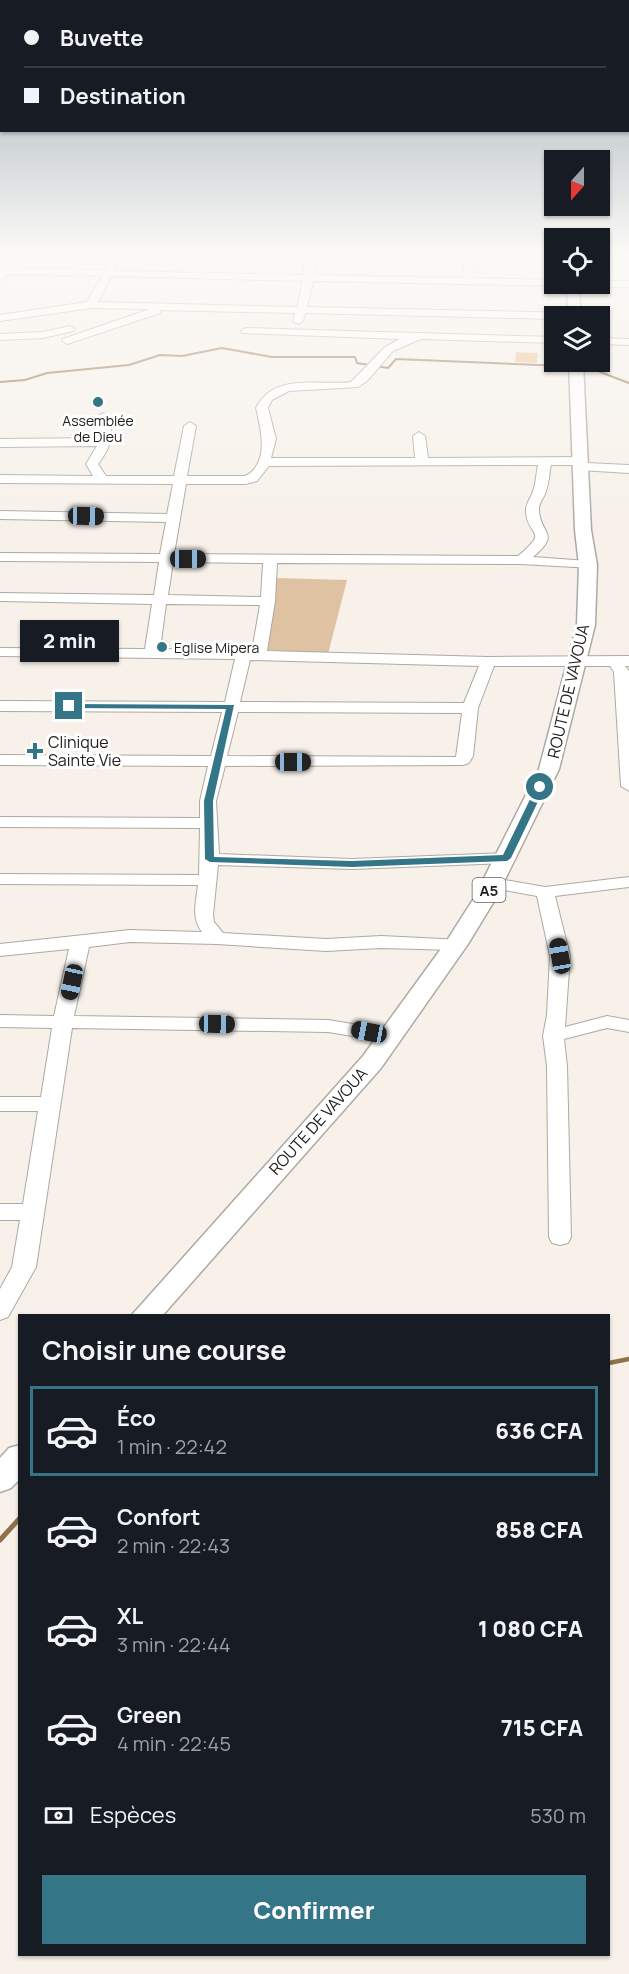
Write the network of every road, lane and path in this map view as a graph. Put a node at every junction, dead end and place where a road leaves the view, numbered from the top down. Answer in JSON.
{"nodes":[{"id":1,"x":399,"y":343,"type":"edge"},
{"id":2,"x":576,"y":372,"type":"edge"},
{"id":3,"x":103,"y":417,"type":"dead end"},
{"id":4,"x":190,"y":426,"type":"dead end"},
{"id":5,"x":419,"y":436,"type":"dead end"},
{"id":6,"x":105,"y":442,"type":"junction"},
{"id":7,"x":0,"y":443,"type":"edge"},
{"id":8,"x":264,"y":462,"type":"junction"},
{"id":9,"x":422,"y":462,"type":"junction"},
{"id":10,"x":545,"y":462,"type":"junction"},
{"id":11,"x":580,"y":463,"type":"junction"},
{"id":12,"x":629,"y":469,"type":"edge"},
{"id":13,"x":0,"y":479,"type":"edge"},
{"id":14,"x":102,"y":480,"type":"junction"},
{"id":15,"x":179,"y":481,"type":"junction"},
{"id":16,"x":0,"y":515,"type":"edge"},
{"id":17,"x":172,"y":518,"type":"junction"},
{"id":18,"x":0,"y":557,"type":"edge"},
{"id":19,"x":168,"y":559,"type":"junction"},
{"id":20,"x":270,"y":559,"type":"junction"},
{"id":21,"x":521,"y":560,"type":"junction"},
{"id":22,"x":588,"y":565,"type":"junction"},
{"id":23,"x":0,"y":597,"type":"edge"},
{"id":24,"x":160,"y":598,"type":"junction"},
{"id":25,"x":268,"y":601,"type":"junction"},
{"id":26,"x":0,"y":652,"type":"edge"},
{"id":27,"x":152,"y":653,"type":"junction"},
{"id":28,"x":252,"y":655,"type":"junction"},
{"id":29,"x":621,"y":661,"type":"edge"},
{"id":30,"x":488,"y":662,"type":"junction"},
{"id":31,"x":578,"y":662,"type":"junction"},
{"id":32,"x":626,"y":704,"type":"edge"},
{"id":33,"x":0,"y":706,"type":"edge"},
{"id":34,"x":231,"y":707,"type":"junction"},
{"id":35,"x":470,"y":708,"type":"junction"},
{"id":36,"x":0,"y":760,"type":"edge"},
{"id":37,"x":217,"y":760,"type":"junction"},
{"id":38,"x":629,"y":786,"type":"edge"},
{"id":39,"x":0,"y":822,"type":"edge"},
{"id":40,"x":208,"y":823,"type":"junction"},
{"id":41,"x":507,"y":858,"type":"junction"},
{"id":42,"x":210,"y":859,"type":"junction"},
{"id":43,"x":0,"y":879,"type":"edge"},
{"id":44,"x":207,"y":880,"type":"junction"},
{"id":45,"x":629,"y":882,"type":"edge"},
{"id":46,"x":493,"y":883,"type":"junction"},
{"id":47,"x":545,"y":892,"type":"junction"},
{"id":48,"x":217,"y":938,"type":"junction"},
{"id":49,"x":80,"y":943,"type":"junction"},
{"id":50,"x":456,"y":944,"type":"junction"},
{"id":51,"x":0,"y":950,"type":"edge"},
{"id":52,"x":629,"y":1016,"type":"edge"},
{"id":53,"x":0,"y":1021,"type":"edge"},
{"id":54,"x":63,"y":1022,"type":"junction"},
{"id":55,"x":607,"y":1022,"type":"junction"},
{"id":56,"x":629,"y":1026,"type":"edge"},
{"id":57,"x":390,"y":1036,"type":"junction"},
{"id":58,"x":553,"y":1036,"type":"junction"},
{"id":59,"x":0,"y":1104,"type":"edge"},
{"id":60,"x":50,"y":1104,"type":"junction"},
{"id":61,"x":0,"y":1212,"type":"edge"},
{"id":62,"x":33,"y":1212,"type":"junction"},
{"id":63,"x":560,"y":1237,"type":"dead end"},
{"id":64,"x":0,"y":1311,"type":"edge"},
{"id":65,"x":147,"y":1314,"type":"edge"},
{"id":66,"x":18,"y":1459,"type":"edge"},
{"id":67,"x":0,"y":1479,"type":"edge"}],
"edges":[{"from":1,"to":8,"type":"street"},
{"from":2,"to":11,"type":"main road","name":"ROUTE DE VAVOUA","number":"A5"},
{"from":3,"to":6,"type":"street"},
{"from":4,"to":15,"type":"street"},
{"from":5,"to":9,"type":"street"},
{"from":6,"to":7,"type":"street"},
{"from":6,"to":14,"type":"street"},
{"from":8,"to":9,"type":"street"},
{"from":8,"to":15,"type":"street"},
{"from":9,"to":10,"type":"street"},
{"from":10,"to":11,"type":"street"},
{"from":10,"to":21,"type":"street"},
{"from":11,"to":12,"type":"street"},
{"from":11,"to":22,"type":"main road","name":"ROUTE DE VAVOUA","number":"A5"},
{"from":13,"to":14,"type":"street"},
{"from":14,"to":15,"type":"street"},
{"from":15,"to":17,"type":"street"},
{"from":16,"to":17,"type":"street"},
{"from":17,"to":19,"type":"street"},
{"from":18,"to":19,"type":"street"},
{"from":19,"to":20,"type":"street"},
{"from":19,"to":24,"type":"street"},
{"from":20,"to":21,"type":"street"},
{"from":20,"to":25,"type":"street"},
{"from":21,"to":22,"type":"street"},
{"from":22,"to":31,"type":"main road","name":"ROUTE DE VAVOUA","number":"A5"},
{"from":23,"to":24,"type":"street"},
{"from":24,"to":25,"type":"street"},
{"from":24,"to":27,"type":"street"},
{"from":25,"to":28,"type":"street"},
{"from":26,"to":27,"type":"street"},
{"from":27,"to":28,"type":"street"},
{"from":28,"to":30,"type":"street"},
{"from":28,"to":34,"type":"street"},
{"from":29,"to":31,"type":"street"},
{"from":29,"to":32,"type":"street"},
{"from":30,"to":31,"type":"street"},
{"from":30,"to":35,"type":"street"},
{"from":31,"to":41,"type":"main road","name":"ROUTE DE VAVOUA","number":"A5"},
{"from":32,"to":38,"type":"street"},
{"from":33,"to":34,"type":"street"},
{"from":34,"to":35,"type":"street"},
{"from":34,"to":37,"type":"street"},
{"from":35,"to":37,"type":"street"},
{"from":36,"to":37,"type":"street"},
{"from":37,"to":40,"type":"street"},
{"from":39,"to":40,"type":"street"},
{"from":40,"to":42,"type":"street"},
{"from":41,"to":42,"type":"street"},
{"from":41,"to":46,"type":"main road","name":"ROUTE DE VAVOUA","number":"A5"},
{"from":42,"to":44,"type":"street"},
{"from":43,"to":44,"type":"street"},
{"from":44,"to":48,"type":"street"},
{"from":45,"to":47,"type":"street"},
{"from":46,"to":47,"type":"street"},
{"from":46,"to":50,"type":"main road","name":"ROUTE DE VAVOUA","number":"A5"},
{"from":47,"to":58,"type":"street"},
{"from":48,"to":49,"type":"street"},
{"from":48,"to":50,"type":"street"},
{"from":49,"to":51,"type":"street"},
{"from":49,"to":54,"type":"street"},
{"from":50,"to":57,"type":"main road","name":"ROUTE DE VAVOUA","number":"A5"},
{"from":52,"to":55,"type":"street"},
{"from":53,"to":54,"type":"street"},
{"from":54,"to":57,"type":"street"},
{"from":54,"to":60,"type":"street"},
{"from":55,"to":56,"type":"street"},
{"from":55,"to":58,"type":"street"},
{"from":57,"to":65,"type":"main road","name":"ROUTE DE VAVOUA","number":"A5"},
{"from":58,"to":63,"type":"street"},
{"from":59,"to":60,"type":"street"},
{"from":60,"to":62,"type":"street"},
{"from":61,"to":62,"type":"street"},
{"from":62,"to":64,"type":"street"},
{"from":66,"to":67,"type":"main road"}]}
